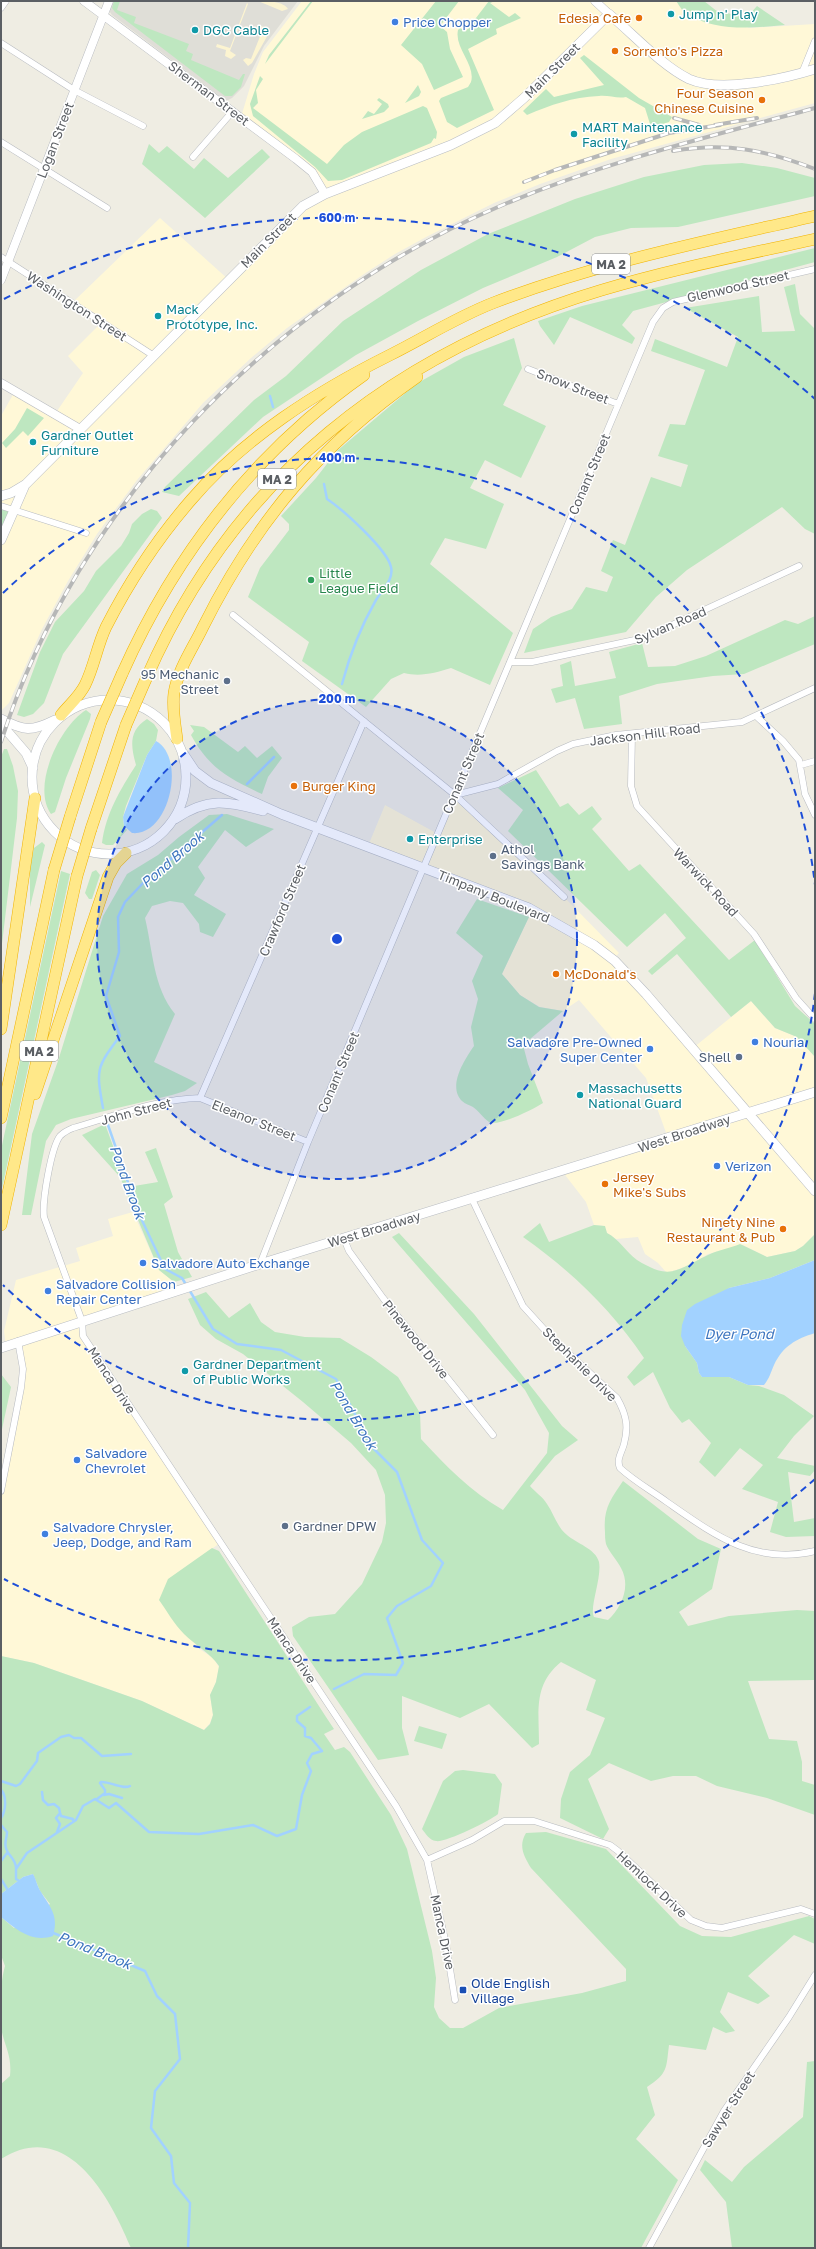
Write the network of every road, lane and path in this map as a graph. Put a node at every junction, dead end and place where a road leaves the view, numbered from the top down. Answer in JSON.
{"nodes":[{"id":1,"x":6,"y":1,"type":"edge"},
{"id":2,"x":84,"y":1,"type":"edge"},
{"id":3,"x":109,"y":1,"type":"edge"},
{"id":4,"x":595,"y":1,"type":"edge"},
{"id":5,"x":1,"y":8,"type":"edge"},
{"id":6,"x":103,"y":14,"type":"junction"},
{"id":7,"x":609,"y":14,"type":"junction"},
{"id":8,"x":815,"y":42,"type":"edge"},
{"id":9,"x":1,"y":43,"type":"edge"},
{"id":10,"x":815,"y":69,"type":"edge"},
{"id":11,"x":802,"y":73,"type":"junction"},
{"id":12,"x":74,"y":90,"type":"junction"},
{"id":13,"x":233,"y":111,"type":"junction"},
{"id":14,"x":143,"y":126,"type":"dead end"},
{"id":15,"x":1,"y":142,"type":"edge"},
{"id":16,"x":193,"y":157,"type":"dead end"},
{"id":17,"x":44,"y":170,"type":"junction"},
{"id":18,"x":324,"y":194,"type":"junction"},
{"id":19,"x":107,"y":208,"type":"dead end"},
{"id":20,"x":815,"y":216,"type":"edge"},
{"id":21,"x":815,"y":239,"type":"edge"},
{"id":22,"x":1,"y":257,"type":"edge"},
{"id":23,"x":8,"y":262,"type":"junction"},
{"id":24,"x":815,"y":269,"type":"edge"},
{"id":25,"x":1,"y":280,"type":"edge"},
{"id":26,"x":663,"y":308,"type":"joint"},
{"id":27,"x":471,"y":339,"type":"junction"},
{"id":28,"x":417,"y":341,"type":"junction"},
{"id":29,"x":154,"y":356,"type":"junction"},
{"id":30,"x":528,"y":369,"type":"dead end"},
{"id":31,"x":1,"y":383,"type":"edge"},
{"id":32,"x":618,"y":404,"type":"junction"},
{"id":33,"x":80,"y":429,"type":"junction"},
{"id":34,"x":26,"y":484,"type":"junction"},
{"id":35,"x":1,"y":496,"type":"edge"},
{"id":36,"x":1,"y":506,"type":"edge"},
{"id":37,"x":15,"y":510,"type":"junction"},
{"id":38,"x":86,"y":533,"type":"dead end"},
{"id":39,"x":1,"y":540,"type":"edge"},
{"id":40,"x":799,"y":566,"type":"dead end"},
{"id":41,"x":233,"y":616,"type":"dead end"},
{"id":42,"x":510,"y":662,"type":"junction"},
{"id":43,"x":815,"y":688,"type":"edge"},
{"id":44,"x":756,"y":716,"type":"junction"},
{"id":45,"x":58,"y":717,"type":"junction"},
{"id":46,"x":1,"y":719,"type":"edge"},
{"id":47,"x":364,"y":721,"type":"junction"},
{"id":48,"x":1,"y":724,"type":"edge"},
{"id":49,"x":632,"y":734,"type":"junction"},
{"id":50,"x":176,"y":739,"type":"junction"},
{"id":51,"x":182,"y":753,"type":"junction"},
{"id":52,"x":815,"y":761,"type":"edge"},
{"id":53,"x":801,"y":765,"type":"junction"},
{"id":54,"x":32,"y":768,"type":"junction"},
{"id":55,"x":455,"y":795,"type":"junction"},
{"id":56,"x":35,"y":798,"type":"junction"},
{"id":57,"x":281,"y":814,"type":"junction"},
{"id":58,"x":815,"y":815,"type":"edge"},
{"id":59,"x":175,"y":819,"type":"junction"},
{"id":60,"x":317,"y":828,"type":"junction"},
{"id":61,"x":126,"y":853,"type":"junction"},
{"id":62,"x":424,"y":867,"type":"junction"},
{"id":63,"x":564,"y":898,"type":"dead end"},
{"id":64,"x":815,"y":1019,"type":"edge"},
{"id":65,"x":675,"y":1027,"type":"joint"},
{"id":66,"x":1,"y":1029,"type":"edge"},
{"id":67,"x":815,"y":1092,"type":"edge"},
{"id":68,"x":200,"y":1098,"type":"junction"},
{"id":69,"x":748,"y":1113,"type":"junction"},
{"id":70,"x":1,"y":1118,"type":"edge"},
{"id":71,"x":73,"y":1128,"type":"joint"},
{"id":72,"x":20,"y":1136,"type":"junction"},
{"id":73,"x":308,"y":1142,"type":"junction"},
{"id":74,"x":815,"y":1191,"type":"edge"},
{"id":75,"x":472,"y":1199,"type":"junction"},
{"id":76,"x":1,"y":1225,"type":"edge"},
{"id":77,"x":344,"y":1239,"type":"junction"},
{"id":78,"x":260,"y":1264,"type":"junction"},
{"id":79,"x":82,"y":1321,"type":"junction"},
{"id":80,"x":18,"y":1341,"type":"junction"},
{"id":81,"x":1,"y":1348,"type":"edge"},
{"id":82,"x":493,"y":1435,"type":"dead end"},
{"id":83,"x":1,"y":1491,"type":"edge"},
{"id":84,"x":815,"y":1551,"type":"edge"},
{"id":85,"x":427,"y":1860,"type":"junction"},
{"id":86,"x":815,"y":1914,"type":"edge"},
{"id":87,"x":815,"y":1975,"type":"edge"},
{"id":88,"x":455,"y":2000,"type":"dead end"},
{"id":89,"x":649,"y":2248,"type":"edge"}],
"edges":[{"from":1,"to":5,"type":"street"},
{"from":2,"to":6,"type":"street","name":"Sherman Street"},
{"from":3,"to":6,"type":"street","name":"Logan Street"},
{"from":4,"to":7,"type":"street"},
{"from":6,"to":12,"type":"street","name":"Logan Street"},
{"from":6,"to":13,"type":"street","name":"Sherman Street"},
{"from":7,"to":11,"type":"main road"},
{"from":7,"to":18,"type":"main road","name":"Main Street"},
{"from":8,"to":11,"type":"street"},
{"from":9,"to":12,"type":"street"},
{"from":10,"to":11,"type":"main road"},
{"from":12,"to":14,"type":"street"},
{"from":12,"to":17,"type":"street","name":"Logan Street"},
{"from":13,"to":16,"type":"street"},
{"from":13,"to":18,"type":"street","name":"Sherman Street"},
{"from":15,"to":17,"type":"street"},
{"from":17,"to":19,"type":"street"},
{"from":17,"to":23,"type":"street","name":"Logan Street"},
{"from":18,"to":29,"type":"main road","name":"Main Street"},
{"from":20,"to":28,"type":"highway","number":"MA 2"},
{"from":21,"to":27,"type":"highway","number":"MA 2"},
{"from":22,"to":23,"type":"street","name":"Washington Street"},
{"from":23,"to":25,"type":"street","name":"Logan Street"},
{"from":23,"to":29,"type":"street","name":"Washington Street"},
{"from":24,"to":26,"type":"street","name":"Glenwood Street"},
{"from":26,"to":32,"type":"street","name":"Conant Street"},
{"from":27,"to":50,"type":"highway"},
{"from":27,"to":72,"type":"highway","number":"MA 2","bridge":true},
{"from":28,"to":45,"type":"highway"},
{"from":28,"to":70,"type":"highway","number":"MA 2","bridge":true},
{"from":29,"to":33,"type":"main road","name":"Main Street"},
{"from":30,"to":32,"type":"street","name":"Snow Street"},
{"from":31,"to":33,"type":"street"},
{"from":32,"to":42,"type":"street","name":"Conant Street"},
{"from":33,"to":34,"type":"main road","name":"Main Street"},
{"from":34,"to":35,"type":"main road","name":"Main Street"},
{"from":34,"to":37,"type":"main road","name":"Main Street"},
{"from":36,"to":37,"type":"street"},
{"from":37,"to":38,"type":"street"},
{"from":37,"to":39,"type":"main road","name":"Main Street"},
{"from":40,"to":42,"type":"street","name":"Sylvan Road"},
{"from":41,"to":47,"type":"street"},
{"from":42,"to":55,"type":"street","name":"Conant Street"},
{"from":43,"to":44,"type":"street","name":"Jackson Hill Road"},
{"from":44,"to":49,"type":"street","name":"Jackson Hill Road"},
{"from":44,"to":53,"type":"street"},
{"from":45,"to":46,"type":"main road"},
{"from":45,"to":50,"type":"main road"},
{"from":45,"to":54,"type":"main road"},
{"from":47,"to":55,"type":"street"},
{"from":47,"to":60,"type":"street","name":"Crawford Street"},
{"from":48,"to":54,"type":"main road"},
{"from":49,"to":55,"type":"street","name":"Jackson Hill Road"},
{"from":49,"to":64,"type":"street","name":"Warwick Road"},
{"from":50,"to":51,"type":"main road"},
{"from":51,"to":57,"type":"main road","name":"Timpany Boulevard"},
{"from":51,"to":59,"type":"main road"},
{"from":52,"to":53,"type":"street"},
{"from":53,"to":58,"type":"street"},
{"from":54,"to":56,"type":"main road"},
{"from":55,"to":62,"type":"street","name":"Conant Street"},
{"from":55,"to":63,"type":"street"},
{"from":56,"to":61,"type":"main road"},
{"from":56,"to":66,"type":"highway"},
{"from":57,"to":59,"type":"main road","name":"Timpany Boulevard"},
{"from":57,"to":60,"type":"main road","name":"Timpany Boulevard"},
{"from":59,"to":61,"type":"main road"},
{"from":60,"to":62,"type":"main road","name":"Timpany Boulevard"},
{"from":60,"to":68,"type":"street","name":"Crawford Street"},
{"from":61,"to":72,"type":"highway"},
{"from":62,"to":65,"type":"main road","name":"Timpany Boulevard"},
{"from":62,"to":73,"type":"street","name":"Conant Street"},
{"from":65,"to":69,"type":"main road","name":"West Broadway"},
{"from":67,"to":69,"type":"main road","name":"West Broadway"},
{"from":68,"to":71,"type":"street","name":"John Street"},
{"from":68,"to":73,"type":"street","name":"Eleanor Street"},
{"from":69,"to":74,"type":"main road","name":"West Broadway"},
{"from":69,"to":75,"type":"main road","name":"West Broadway"},
{"from":71,"to":79,"type":"street","name":"Manca Drive"},
{"from":72,"to":76,"type":"highway","number":"MA 2"},
{"from":73,"to":78,"type":"street","name":"Conant Street"},
{"from":75,"to":77,"type":"main road","name":"West Broadway"},
{"from":75,"to":84,"type":"street","name":"Stephanie Drive"},
{"from":77,"to":78,"type":"main road","name":"West Broadway"},
{"from":77,"to":82,"type":"street","name":"Pinewood Drive"},
{"from":78,"to":79,"type":"main road","name":"West Broadway"},
{"from":79,"to":80,"type":"main road","name":"West Broadway"},
{"from":79,"to":85,"type":"street","name":"Manca Drive"},
{"from":80,"to":81,"type":"main road","name":"West Broadway"},
{"from":80,"to":83,"type":"street"},
{"from":85,"to":86,"type":"street","name":"Hemlock Drive"},
{"from":85,"to":88,"type":"street","name":"Manca Drive"},
{"from":87,"to":89,"type":"street","name":"Sawyer Street"}]}
